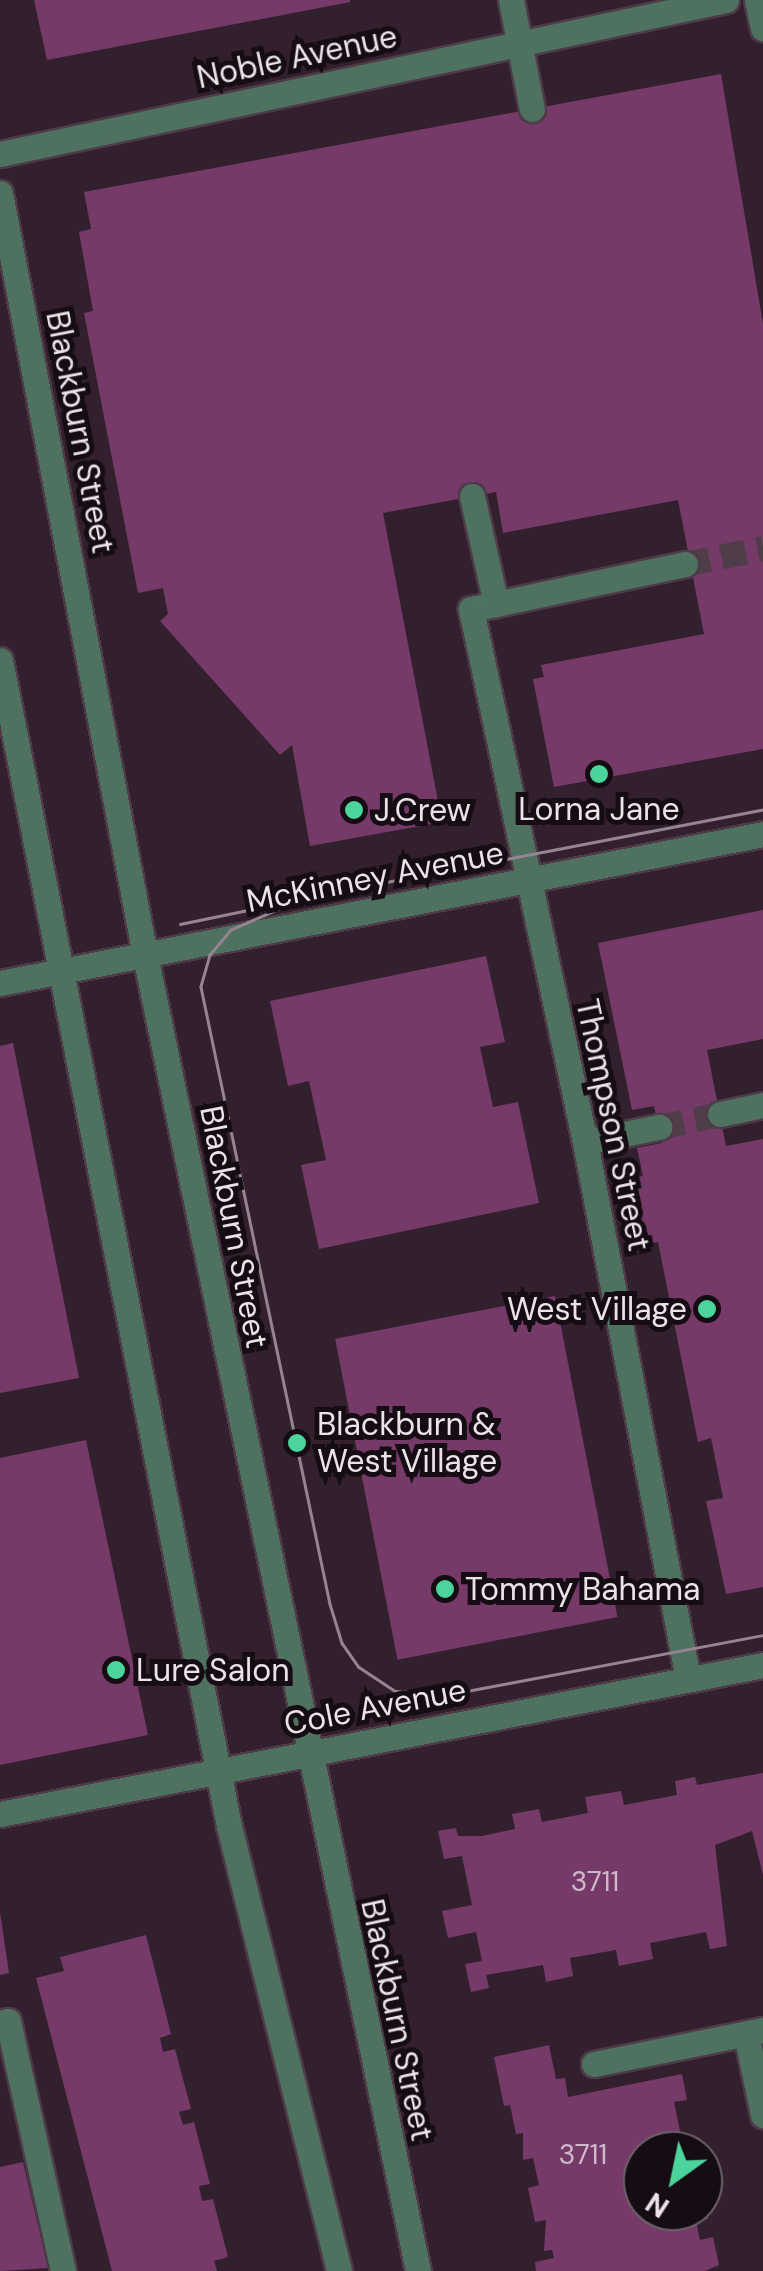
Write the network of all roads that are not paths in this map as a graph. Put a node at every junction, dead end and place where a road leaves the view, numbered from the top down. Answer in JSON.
{"nodes":[{"id":1,"x":511,"y":0,"type":"edge"},
{"id":2,"x":726,"y":0,"type":"edge"},
{"id":3,"x":757,"y":0,"type":"edge"},
{"id":4,"x":763,"y":28,"type":"edge"},
{"id":5,"x":519,"y":44,"type":"junction"},
{"id":6,"x":532,"y":109,"type":"dead end"},
{"id":7,"x":0,"y":154,"type":"edge"},
{"id":8,"x":0,"y":193,"type":"edge"},
{"id":9,"x":472,"y":496,"type":"dead end"},
{"id":10,"x":685,"y":564,"type":"tunnel mouth"},
{"id":11,"x":496,"y":604,"type":"junction"},
{"id":12,"x":0,"y":660,"type":"edge"},
{"id":13,"x":763,"y":834,"type":"edge"},
{"id":14,"x":529,"y":880,"type":"junction"},
{"id":15,"x":145,"y":956,"type":"junction"},
{"id":16,"x":61,"y":972,"type":"junction"},
{"id":17,"x":0,"y":984,"type":"edge"},
{"id":18,"x":763,"y":1105,"type":"edge"},
{"id":19,"x":720,"y":1114,"type":"tunnel mouth"},
{"id":20,"x":659,"y":1127,"type":"tunnel mouth"},
{"id":21,"x":585,"y":1142,"type":"junction"},
{"id":22,"x":763,"y":1665,"type":"edge"},
{"id":23,"x":688,"y":1679,"type":"junction"},
{"id":24,"x":307,"y":1754,"type":"junction"},
{"id":25,"x":218,"y":1772,"type":"junction"},
{"id":26,"x":0,"y":1814,"type":"edge"},
{"id":27,"x":4,"y":2022,"type":"edge"},
{"id":28,"x":755,"y":2032,"type":"edge"},
{"id":29,"x":594,"y":2064,"type":"dead end"},
{"id":30,"x":763,"y":2115,"type":"edge"},
{"id":31,"x":63,"y":2271,"type":"edge"},
{"id":32,"x":340,"y":2271,"type":"edge"},
{"id":33,"x":418,"y":2271,"type":"edge"}],
"edges":[{"from":1,"to":5,"type":"street"},
{"from":2,"to":5,"type":"street","name":"Noble Avenue"},
{"from":3,"to":4,"type":"street"},
{"from":5,"to":6,"type":"street"},
{"from":5,"to":7,"type":"street","name":"Noble Avenue"},
{"from":8,"to":15,"type":"street","name":"Blackburn Street"},
{"from":9,"to":11,"type":"street"},
{"from":10,"to":11,"type":"street"},
{"from":11,"to":14,"type":"street","name":"Thompson Street"},
{"from":12,"to":16,"type":"street"},
{"from":13,"to":14,"type":"street","name":"McKinney Avenue"},
{"from":14,"to":15,"type":"street","name":"McKinney Avenue"},
{"from":14,"to":21,"type":"street","name":"Thompson Street"},
{"from":15,"to":16,"type":"street","name":"McKinney Avenue"},
{"from":15,"to":24,"type":"street","name":"Blackburn Street"},
{"from":16,"to":17,"type":"street","name":"McKinney Avenue"},
{"from":16,"to":25,"type":"street"},
{"from":18,"to":19,"type":"street"},
{"from":20,"to":21,"type":"street"},
{"from":21,"to":23,"type":"street","name":"Thompson Street"},
{"from":22,"to":23,"type":"street","name":"Cole Avenue"},
{"from":23,"to":24,"type":"street","name":"Cole Avenue"},
{"from":24,"to":25,"type":"street","name":"Cole Avenue"},
{"from":24,"to":33,"type":"street","name":"Blackburn Street"},
{"from":25,"to":26,"type":"street","name":"Cole Avenue"},
{"from":25,"to":32,"type":"street"},
{"from":27,"to":31,"type":"street"},
{"from":28,"to":29,"type":"street"},
{"from":28,"to":30,"type":"street"}]}
